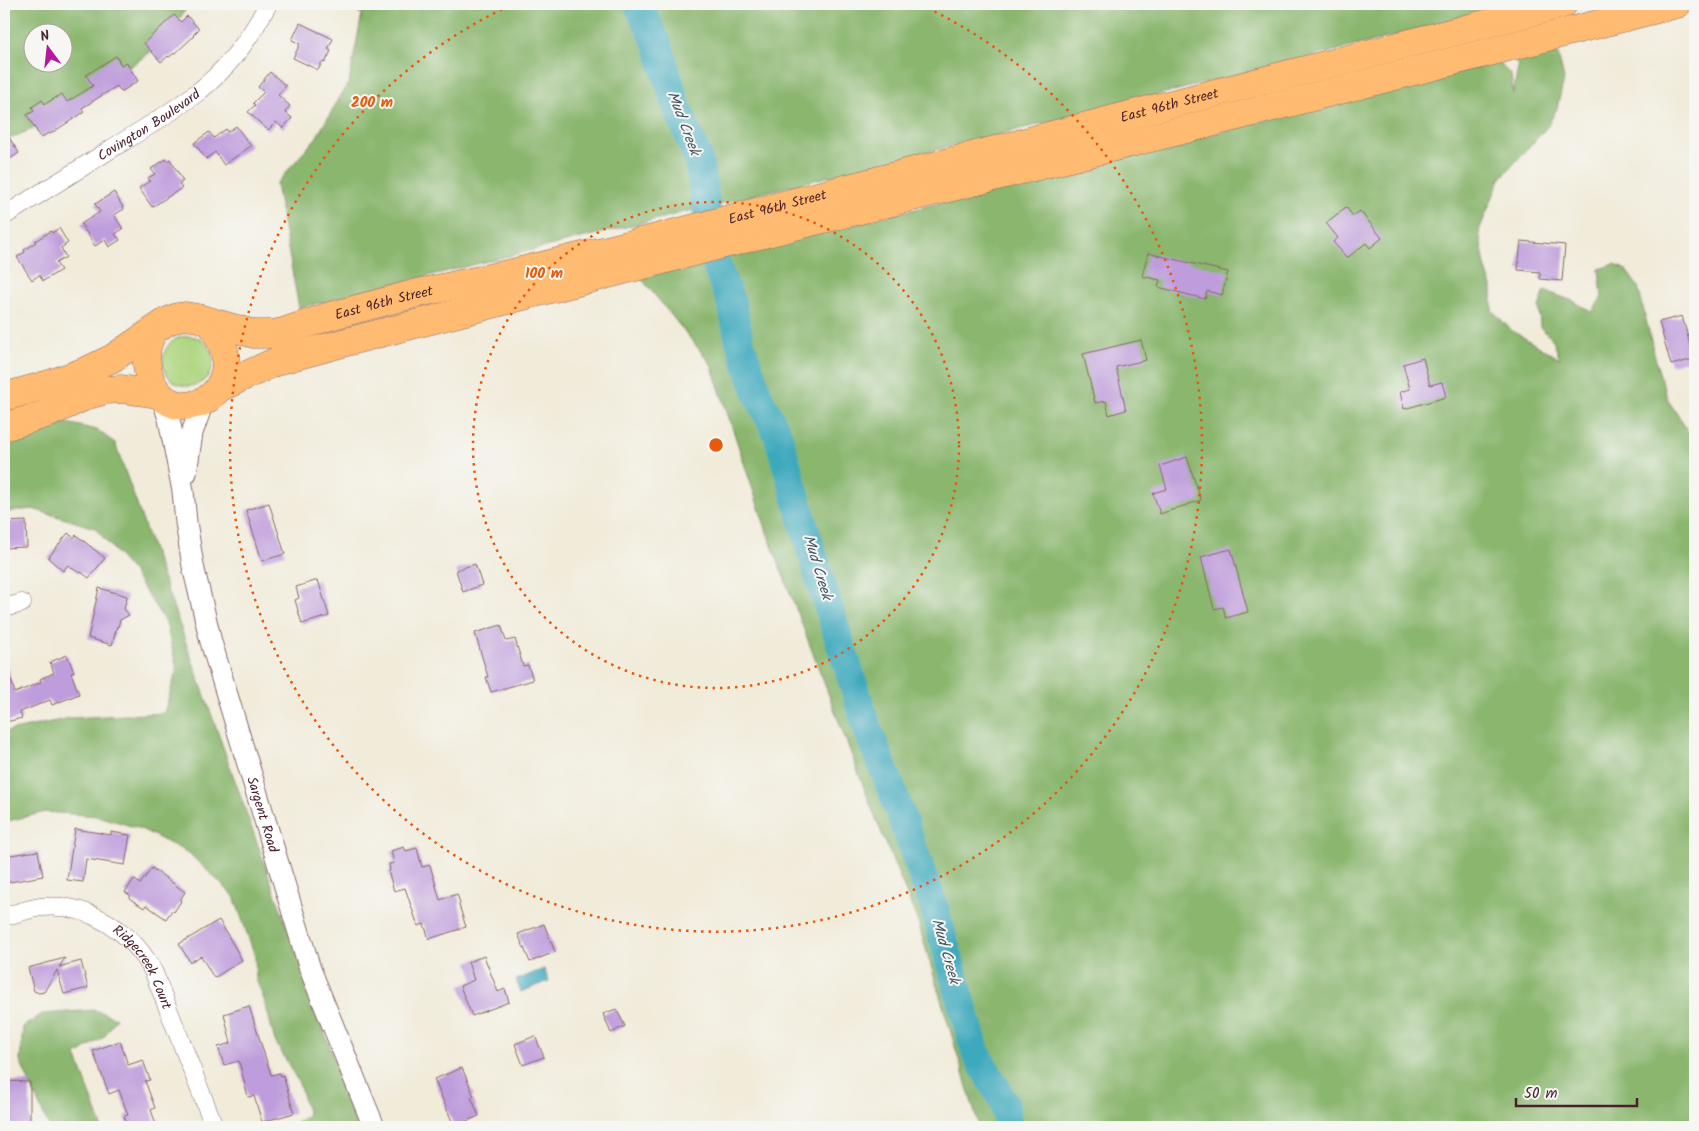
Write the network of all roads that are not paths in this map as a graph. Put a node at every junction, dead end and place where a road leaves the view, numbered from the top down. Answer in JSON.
{"nodes":[{"id":1,"x":268,"y":4,"type":"edge"},
{"id":2,"x":1563,"y":4,"type":"edge"},
{"id":3,"x":1677,"y":4,"type":"edge"},
{"id":4,"x":4,"y":216,"type":"edge"},
{"id":5,"x":768,"y":221,"type":"junction"},
{"id":6,"x":655,"y":250,"type":"junction"},
{"id":7,"x":211,"y":322,"type":"junction"},
{"id":8,"x":154,"y":331,"type":"junction"},
{"id":9,"x":211,"y":395,"type":"junction"},
{"id":10,"x":160,"y":396,"type":"junction"},
{"id":11,"x":4,"y":397,"type":"edge"},
{"id":12,"x":4,"y":427,"type":"edge"},
{"id":13,"x":183,"y":491,"type":"junction"},
{"id":14,"x":22,"y":603,"type":"dead end"},
{"id":15,"x":4,"y":608,"type":"edge"},
{"id":16,"x":4,"y":917,"type":"edge"},
{"id":17,"x":211,"y":1118,"type":"dead end"},
{"id":18,"x":374,"y":1127,"type":"edge"}],
"edges":[{"from":1,"to":4,"type":"street","name":"Covington Boulevard"},
{"from":2,"to":5,"type":"main road","name":"East 96th Street"},
{"from":3,"to":5,"type":"main road","name":"East 96th Street"},
{"from":5,"to":6,"type":"main road","name":"East 96th Street"},
{"from":6,"to":7,"type":"main road","name":"East 96th Street"},
{"from":6,"to":9,"type":"main road","name":"East 96th Street"},
{"from":7,"to":8,"type":"main road","name":"East 96th Street"},
{"from":7,"to":9,"type":"main road"},
{"from":8,"to":10,"type":"main road"},
{"from":8,"to":11,"type":"main road","name":"East 96th Street"},
{"from":9,"to":10,"type":"main road","name":"East 96th Street"},
{"from":9,"to":13,"type":"street","name":"Sargent Road"},
{"from":10,"to":12,"type":"main road","name":"East 96th Street"},
{"from":10,"to":13,"type":"street","name":"Sargent Road"},
{"from":13,"to":18,"type":"street","name":"Sargent Road"},
{"from":14,"to":15,"type":"street"},
{"from":16,"to":17,"type":"street","name":"Ridgecreek Court"}]}
